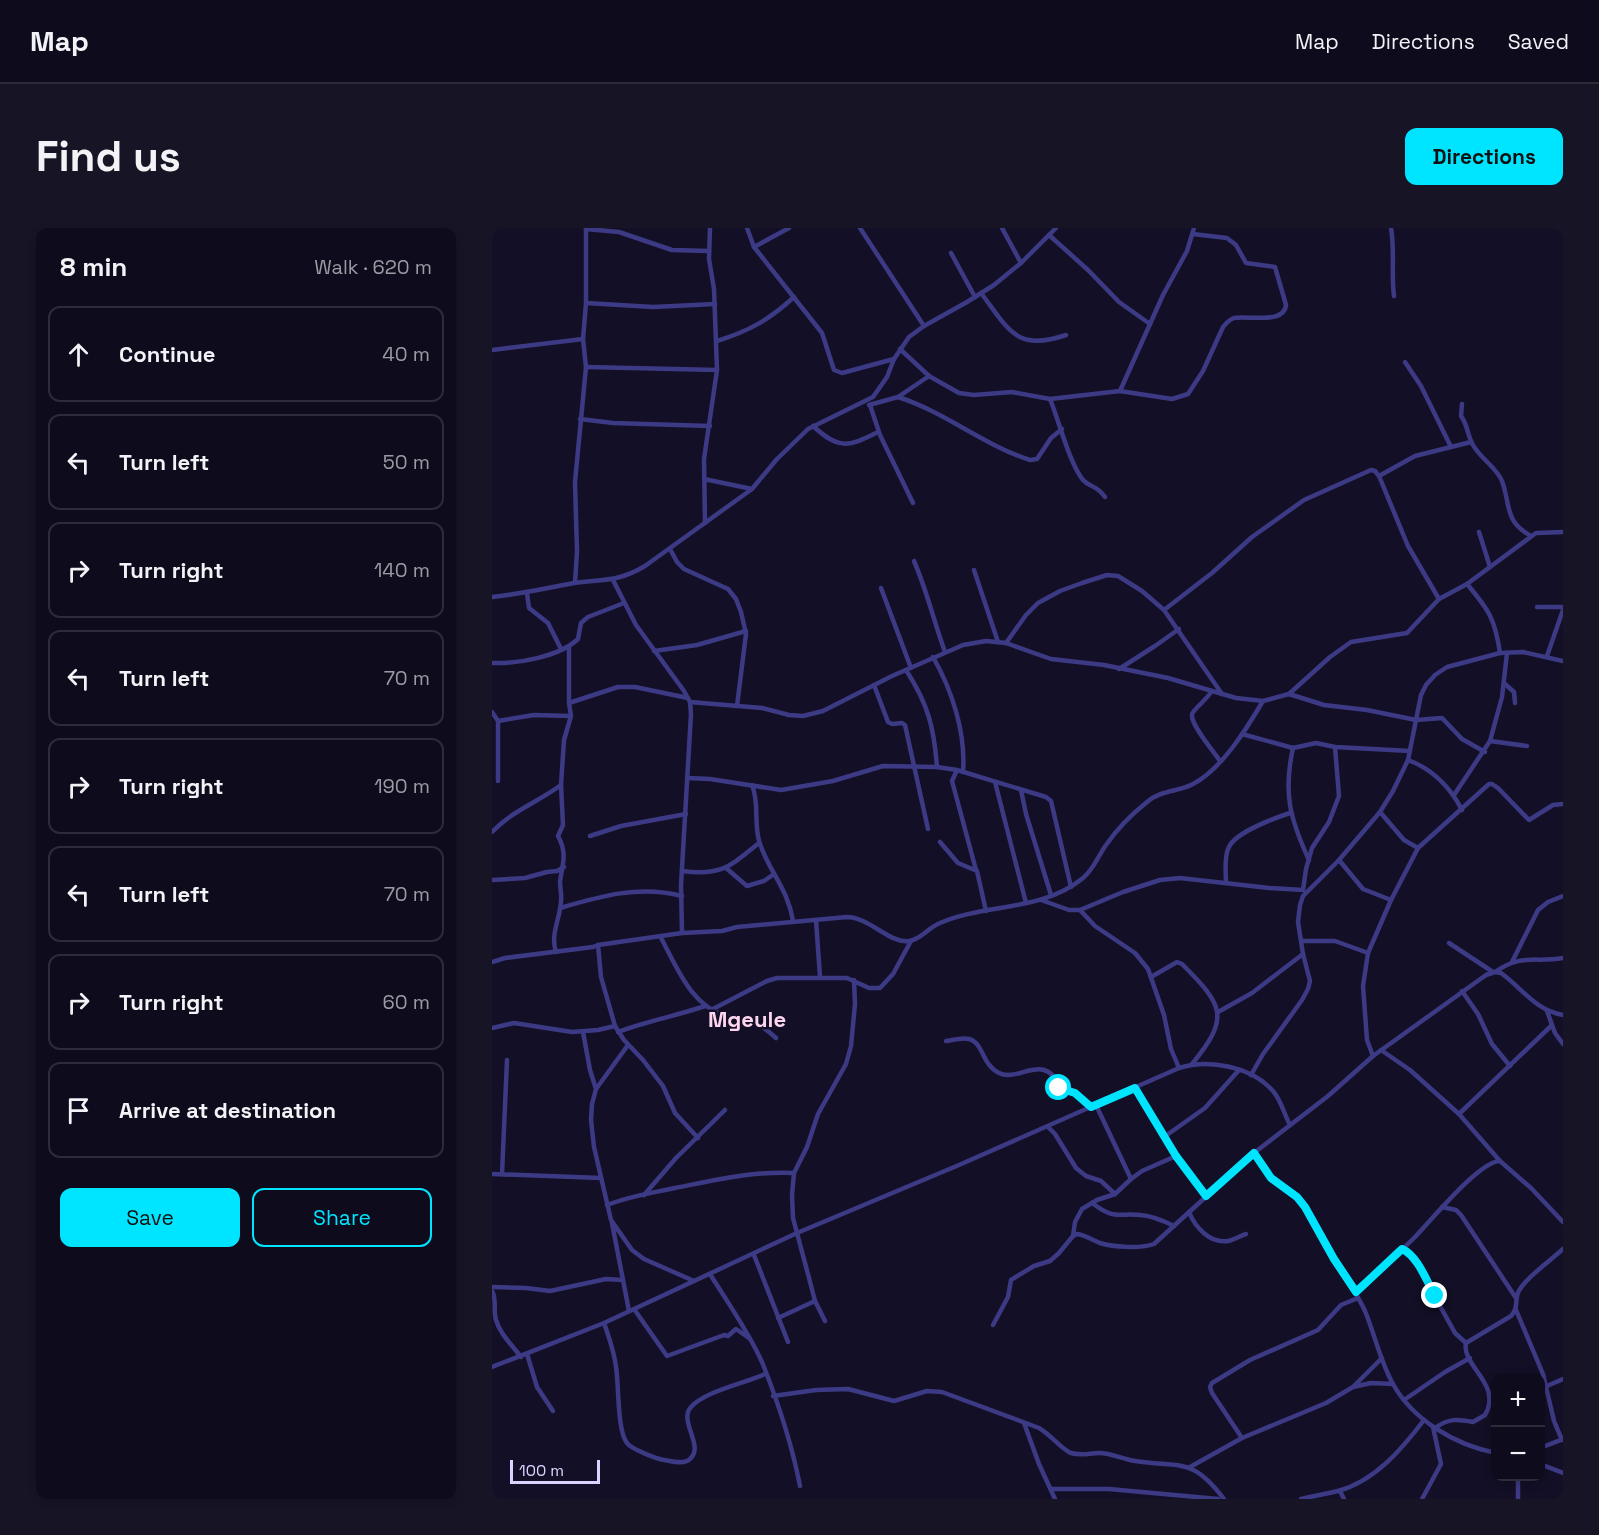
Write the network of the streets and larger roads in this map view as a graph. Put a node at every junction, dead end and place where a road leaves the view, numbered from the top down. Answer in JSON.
{"nodes":[{"id":1,"x":586,"y":228,"type":"edge"},
{"id":2,"x":710,"y":228,"type":"edge"},
{"id":3,"x":747,"y":228,"type":"edge"},
{"id":4,"x":789,"y":228,"type":"edge"},
{"id":5,"x":860,"y":228,"type":"edge"},
{"id":6,"x":1002,"y":228,"type":"edge"},
{"id":7,"x":1056,"y":228,"type":"edge"},
{"id":8,"x":1391,"y":228,"type":"edge"},
{"id":9,"x":1194,"y":231,"type":"edge"},
{"id":10,"x":1049,"y":236,"type":"junction"},
{"id":11,"x":754,"y":247,"type":"junction"},
{"id":12,"x":710,"y":251,"type":"junction"},
{"id":13,"x":951,"y":253,"type":"dead end"},
{"id":14,"x":1021,"y":263,"type":"junction"},
{"id":15,"x":978,"y":295,"type":"junction"},
{"id":16,"x":1394,"y":296,"type":"dead end"},
{"id":17,"x":794,"y":297,"type":"junction"},
{"id":18,"x":586,"y":303,"type":"junction"},
{"id":19,"x":715,"y":304,"type":"junction"},
{"id":20,"x":1150,"y":324,"type":"junction"},
{"id":21,"x":924,"y":326,"type":"junction"},
{"id":22,"x":1066,"y":335,"type":"dead end"},
{"id":23,"x":583,"y":339,"type":"junction"},
{"id":24,"x":717,"y":342,"type":"junction"},
{"id":25,"x":900,"y":349,"type":"junction"},
{"id":26,"x":492,"y":350,"type":"edge"},
{"id":27,"x":894,"y":359,"type":"junction"},
{"id":28,"x":1405,"y":362,"type":"dead end"},
{"id":29,"x":586,"y":367,"type":"junction"},
{"id":30,"x":717,"y":370,"type":"junction"},
{"id":31,"x":929,"y":376,"type":"junction"},
{"id":32,"x":1120,"y":391,"type":"junction"},
{"id":33,"x":898,"y":396,"type":"junction"},
{"id":34,"x":1050,"y":399,"type":"junction"},
{"id":35,"x":1462,"y":404,"type":"dead end"},
{"id":36,"x":861,"y":405,"type":"junction"},
{"id":37,"x":870,"y":405,"type":"junction"},
{"id":38,"x":580,"y":419,"type":"junction"},
{"id":39,"x":710,"y":426,"type":"junction"},
{"id":40,"x":813,"y":426,"type":"junction"},
{"id":41,"x":1062,"y":429,"type":"junction"},
{"id":42,"x":878,"y":432,"type":"junction"},
{"id":43,"x":1471,"y":442,"type":"junction"},
{"id":44,"x":1451,"y":447,"type":"junction"},
{"id":45,"x":1379,"y":476,"type":"junction"},
{"id":46,"x":704,"y":479,"type":"junction"},
{"id":47,"x":752,"y":489,"type":"junction"},
{"id":48,"x":1105,"y":497,"type":"dead end"},
{"id":49,"x":913,"y":503,"type":"dead end"},
{"id":50,"x":705,"y":523,"type":"junction"},
{"id":51,"x":1479,"y":532,"type":"dead end"},
{"id":52,"x":1563,"y":532,"type":"edge"},
{"id":53,"x":1531,"y":536,"type":"junction"},
{"id":54,"x":670,"y":549,"type":"junction"},
{"id":55,"x":914,"y":561,"type":"dead end"},
{"id":56,"x":1490,"y":567,"type":"junction"},
{"id":57,"x":974,"y":570,"type":"dead end"},
{"id":58,"x":613,"y":580,"type":"junction"},
{"id":59,"x":575,"y":583,"type":"junction"},
{"id":60,"x":1467,"y":584,"type":"junction"},
{"id":61,"x":881,"y":588,"type":"dead end"},
{"id":62,"x":527,"y":593,"type":"junction"},
{"id":63,"x":492,"y":597,"type":"edge"},
{"id":64,"x":1439,"y":599,"type":"junction"},
{"id":65,"x":624,"y":603,"type":"junction"},
{"id":66,"x":1537,"y":607,"type":"dead end"},
{"id":67,"x":1563,"y":609,"type":"edge"},
{"id":68,"x":1164,"y":610,"type":"junction"},
{"id":69,"x":1179,"y":629,"type":"junction"},
{"id":70,"x":746,"y":631,"type":"junction"},
{"id":71,"x":998,"y":642,"type":"junction"},
{"id":72,"x":1006,"y":643,"type":"junction"},
{"id":73,"x":569,"y":646,"type":"junction"},
{"id":74,"x":561,"y":649,"type":"junction"},
{"id":75,"x":654,"y":651,"type":"junction"},
{"id":76,"x":945,"y":652,"type":"junction"},
{"id":77,"x":1507,"y":653,"type":"junction"},
{"id":78,"x":1500,"y":654,"type":"junction"},
{"id":79,"x":1547,"y":656,"type":"junction"},
{"id":80,"x":933,"y":657,"type":"junction"},
{"id":81,"x":1563,"y":661,"type":"edge"},
{"id":82,"x":492,"y":663,"type":"edge"},
{"id":83,"x":908,"y":669,"type":"junction"},
{"id":84,"x":1119,"y":669,"type":"junction"},
{"id":85,"x":1505,"y":684,"type":"junction"},
{"id":86,"x":874,"y":685,"type":"junction"},
{"id":87,"x":1211,"y":692,"type":"junction"},
{"id":88,"x":1222,"y":694,"type":"junction"},
{"id":89,"x":1289,"y":694,"type":"junction"},
{"id":90,"x":689,"y":700,"type":"junction"},
{"id":91,"x":1263,"y":701,"type":"junction"},
{"id":92,"x":1515,"y":702,"type":"dead end"},
{"id":93,"x":569,"y":703,"type":"junction"},
{"id":94,"x":737,"y":706,"type":"junction"},
{"id":95,"x":492,"y":712,"type":"edge"},
{"id":96,"x":571,"y":716,"type":"junction"},
{"id":97,"x":1416,"y":720,"type":"junction"},
{"id":98,"x":498,"y":721,"type":"junction"},
{"id":99,"x":1242,"y":734,"type":"junction"},
{"id":100,"x":1490,"y":741,"type":"junction"},
{"id":101,"x":1527,"y":746,"type":"dead end"},
{"id":102,"x":1335,"y":747,"type":"junction"},
{"id":103,"x":1293,"y":748,"type":"junction"},
{"id":104,"x":1410,"y":751,"type":"junction"},
{"id":105,"x":1485,"y":752,"type":"junction"},
{"id":106,"x":1408,"y":760,"type":"junction"},
{"id":107,"x":1220,"y":761,"type":"junction"},
{"id":108,"x":913,"y":766,"type":"junction"},
{"id":109,"x":937,"y":767,"type":"junction"},
{"id":110,"x":957,"y":770,"type":"junction"},
{"id":111,"x":963,"y":772,"type":"junction"},
{"id":112,"x":687,"y":778,"type":"junction"},
{"id":113,"x":498,"y":782,"type":"dead end"},
{"id":114,"x":995,"y":782,"type":"junction"},
{"id":115,"x":561,"y":785,"type":"junction"},
{"id":116,"x":752,"y":785,"type":"junction"},
{"id":117,"x":1021,"y":790,"type":"junction"},
{"id":118,"x":1454,"y":795,"type":"junction"},
{"id":119,"x":1563,"y":804,"type":"edge"},
{"id":120,"x":1462,"y":810,"type":"junction"},
{"id":121,"x":1380,"y":812,"type":"junction"},
{"id":122,"x":1290,"y":813,"type":"junction"},
{"id":123,"x":686,"y":814,"type":"junction"},
{"id":124,"x":928,"y":829,"type":"dead end"},
{"id":125,"x":492,"y":832,"type":"edge"},
{"id":126,"x":590,"y":836,"type":"dead end"},
{"id":127,"x":940,"y":842,"type":"dead end"},
{"id":128,"x":759,"y":843,"type":"junction"},
{"id":129,"x":1418,"y":848,"type":"junction"},
{"id":130,"x":1309,"y":860,"type":"junction"},
{"id":131,"x":1339,"y":860,"type":"junction"},
{"id":132,"x":564,"y":867,"type":"junction"},
{"id":133,"x":726,"y":868,"type":"junction"},
{"id":134,"x":976,"y":870,"type":"junction"},
{"id":135,"x":682,"y":871,"type":"junction"},
{"id":136,"x":774,"y":874,"type":"junction"},
{"id":137,"x":492,"y":880,"type":"edge"},
{"id":138,"x":1226,"y":883,"type":"junction"},
{"id":139,"x":1071,"y":887,"type":"junction"},
{"id":140,"x":1303,"y":890,"type":"junction"},
{"id":141,"x":682,"y":896,"type":"junction"},
{"id":142,"x":1051,"y":896,"type":"junction"},
{"id":143,"x":1303,"y":896,"type":"junction"},
{"id":144,"x":1563,"y":896,"type":"edge"},
{"id":145,"x":1041,"y":900,"type":"junction"},
{"id":146,"x":1391,"y":900,"type":"junction"},
{"id":147,"x":1026,"y":903,"type":"junction"},
{"id":148,"x":560,"y":908,"type":"junction"},
{"id":149,"x":1080,"y":910,"type":"junction"},
{"id":150,"x":986,"y":911,"type":"junction"},
{"id":151,"x":816,"y":920,"type":"junction"},
{"id":152,"x":793,"y":921,"type":"junction"},
{"id":153,"x":682,"y":933,"type":"junction"},
{"id":154,"x":660,"y":936,"type":"junction"},
{"id":155,"x":911,"y":941,"type":"junction"},
{"id":156,"x":1301,"y":941,"type":"junction"},
{"id":157,"x":1449,"y":943,"type":"dead end"},
{"id":158,"x":598,"y":945,"type":"junction"},
{"id":159,"x":556,"y":952,"type":"junction"},
{"id":160,"x":1368,"y":952,"type":"junction"},
{"id":161,"x":1303,"y":954,"type":"junction"},
{"id":162,"x":1563,"y":958,"type":"edge"},
{"id":163,"x":492,"y":962,"type":"edge"},
{"id":164,"x":1512,"y":962,"type":"junction"},
{"id":165,"x":1494,"y":972,"type":"junction"},
{"id":166,"x":820,"y":977,"type":"junction"},
{"id":167,"x":1151,"y":977,"type":"junction"},
{"id":168,"x":854,"y":980,"type":"junction"},
{"id":169,"x":1462,"y":991,"type":"junction"},
{"id":170,"x":705,"y":1006,"type":"junction"},
{"id":171,"x":711,"y":1010,"type":"junction"},
{"id":172,"x":1547,"y":1011,"type":"junction"},
{"id":173,"x":1218,"y":1012,"type":"junction"},
{"id":174,"x":1563,"y":1015,"type":"edge"},
{"id":175,"x":615,"y":1026,"type":"junction"},
{"id":176,"x":1551,"y":1026,"type":"junction"},
{"id":177,"x":492,"y":1028,"type":"edge"},
{"id":178,"x":583,"y":1032,"type":"junction"},
{"id":179,"x":618,"y":1032,"type":"junction"},
{"id":180,"x":777,"y":1038,"type":"dead end"},
{"id":181,"x":946,"y":1041,"type":"dead end"},
{"id":182,"x":1563,"y":1044,"type":"edge"},
{"id":183,"x":628,"y":1045,"type":"junction"},
{"id":184,"x":1381,"y":1050,"type":"junction"},
{"id":185,"x":1373,"y":1056,"type":"junction"},
{"id":186,"x":507,"y":1060,"type":"dead end"},
{"id":187,"x":1192,"y":1064,"type":"junction"},
{"id":188,"x":1510,"y":1066,"type":"junction"},
{"id":189,"x":1179,"y":1068,"type":"junction"},
{"id":190,"x":1239,"y":1070,"type":"junction"},
{"id":191,"x":1251,"y":1075,"type":"junction"},
{"id":192,"x":1135,"y":1088,"type":"junction"},
{"id":193,"x":596,"y":1089,"type":"junction"},
{"id":194,"x":1093,"y":1106,"type":"junction"},
{"id":195,"x":725,"y":1110,"type":"dead end"},
{"id":196,"x":1459,"y":1114,"type":"junction"},
{"id":197,"x":1290,"y":1125,"type":"junction"},
{"id":198,"x":1048,"y":1127,"type":"junction"},
{"id":199,"x":1164,"y":1137,"type":"junction"},
{"id":200,"x":698,"y":1138,"type":"junction"},
{"id":201,"x":1254,"y":1153,"type":"junction"},
{"id":202,"x":1492,"y":1153,"type":"junction"},
{"id":203,"x":1176,"y":1156,"type":"junction"},
{"id":204,"x":1500,"y":1161,"type":"junction"},
{"id":205,"x":1486,"y":1166,"type":"junction"},
{"id":206,"x":794,"y":1173,"type":"junction"},
{"id":207,"x":492,"y":1174,"type":"edge"},
{"id":208,"x":502,"y":1174,"type":"junction"},
{"id":209,"x":601,"y":1178,"type":"junction"},
{"id":210,"x":1131,"y":1179,"type":"junction"},
{"id":211,"x":1115,"y":1194,"type":"junction"},
{"id":212,"x":644,"y":1195,"type":"junction"},
{"id":213,"x":1206,"y":1196,"type":"junction"},
{"id":214,"x":1092,"y":1203,"type":"junction"},
{"id":215,"x":607,"y":1204,"type":"junction"},
{"id":216,"x":1442,"y":1207,"type":"junction"},
{"id":217,"x":1189,"y":1212,"type":"junction"},
{"id":218,"x":611,"y":1220,"type":"junction"},
{"id":219,"x":1179,"y":1220,"type":"junction"},
{"id":220,"x":1563,"y":1222,"type":"edge"},
{"id":221,"x":1195,"y":1224,"type":"junction"},
{"id":222,"x":1174,"y":1226,"type":"junction"},
{"id":223,"x":797,"y":1233,"type":"junction"},
{"id":224,"x":1246,"y":1234,"type":"dead end"},
{"id":225,"x":1073,"y":1236,"type":"junction"},
{"id":226,"x":1402,"y":1249,"type":"junction"},
{"id":227,"x":1563,"y":1249,"type":"edge"},
{"id":228,"x":754,"y":1255,"type":"junction"},
{"id":229,"x":710,"y":1274,"type":"junction"},
{"id":230,"x":622,"y":1280,"type":"junction"},
{"id":231,"x":694,"y":1281,"type":"junction"},
{"id":232,"x":492,"y":1289,"type":"edge"},
{"id":233,"x":1356,"y":1292,"type":"junction"},
{"id":234,"x":1358,"y":1298,"type":"junction"},
{"id":235,"x":1516,"y":1298,"type":"junction"},
{"id":236,"x":815,"y":1301,"type":"junction"},
{"id":237,"x":632,"y":1310,"type":"junction"},
{"id":238,"x":1516,"y":1310,"type":"junction"},
{"id":239,"x":778,"y":1318,"type":"junction"},
{"id":240,"x":825,"y":1321,"type":"dead end"},
{"id":241,"x":604,"y":1323,"type":"junction"},
{"id":242,"x":993,"y":1325,"type":"dead end"},
{"id":243,"x":749,"y":1338,"type":"junction"},
{"id":244,"x":788,"y":1342,"type":"dead end"},
{"id":245,"x":1466,"y":1343,"type":"junction"},
{"id":246,"x":527,"y":1354,"type":"junction"},
{"id":247,"x":521,"y":1357,"type":"junction"},
{"id":248,"x":1382,"y":1358,"type":"junction"},
{"id":249,"x":1470,"y":1358,"type":"junction"},
{"id":250,"x":492,"y":1367,"type":"edge"},
{"id":251,"x":765,"y":1374,"type":"junction"},
{"id":252,"x":1563,"y":1379,"type":"edge"},
{"id":253,"x":1393,"y":1384,"type":"junction"},
{"id":254,"x":1547,"y":1386,"type":"junction"},
{"id":255,"x":1353,"y":1387,"type":"junction"},
{"id":256,"x":773,"y":1396,"type":"junction"},
{"id":257,"x":1404,"y":1400,"type":"junction"},
{"id":258,"x":553,"y":1411,"type":"dead end"},
{"id":259,"x":1424,"y":1420,"type":"junction"},
{"id":260,"x":1024,"y":1423,"type":"junction"},
{"id":261,"x":1434,"y":1427,"type":"junction"},
{"id":262,"x":1242,"y":1438,"type":"junction"},
{"id":263,"x":1562,"y":1440,"type":"edge"},
{"id":264,"x":1545,"y":1446,"type":"edge"},
{"id":265,"x":1491,"y":1451,"type":"edge"},
{"id":266,"x":1545,"y":1466,"type":"edge"},
{"id":267,"x":1190,"y":1467,"type":"junction"},
{"id":268,"x":1563,"y":1473,"type":"edge"},
{"id":269,"x":1518,"y":1481,"type":"edge"},
{"id":270,"x":800,"y":1486,"type":"dead end"},
{"id":271,"x":1051,"y":1489,"type":"junction"},
{"id":272,"x":1340,"y":1491,"type":"junction"},
{"id":273,"x":1055,"y":1499,"type":"edge"},
{"id":274,"x":1218,"y":1499,"type":"edge"},
{"id":275,"x":1224,"y":1499,"type":"edge"},
{"id":276,"x":1301,"y":1499,"type":"edge"},
{"id":277,"x":1344,"y":1499,"type":"edge"},
{"id":278,"x":1422,"y":1499,"type":"edge"},
{"id":279,"x":1518,"y":1499,"type":"edge"}],
"edges":[{"from":1,"to":12,"type":"street"},
{"from":1,"to":18,"type":"street"},
{"from":2,"to":12,"type":"street"},
{"from":3,"to":11,"type":"street"},
{"from":4,"to":11,"type":"street"},
{"from":5,"to":21,"type":"street"},
{"from":6,"to":14,"type":"street"},
{"from":7,"to":10,"type":"street"},
{"from":8,"to":16,"type":"street"},
{"from":9,"to":20,"type":"street"},
{"from":9,"to":32,"type":"street"},
{"from":10,"to":14,"type":"street"},
{"from":10,"to":20,"type":"street"},
{"from":11,"to":17,"type":"street"},
{"from":12,"to":19,"type":"street"},
{"from":13,"to":15,"type":"street"},
{"from":14,"to":15,"type":"street"},
{"from":15,"to":21,"type":"street"},
{"from":15,"to":22,"type":"street"},
{"from":17,"to":24,"type":"street"},
{"from":17,"to":27,"type":"street"},
{"from":18,"to":19,"type":"street"},
{"from":18,"to":23,"type":"street"},
{"from":19,"to":24,"type":"street"},
{"from":20,"to":32,"type":"street"},
{"from":21,"to":25,"type":"street"},
{"from":23,"to":26,"type":"street"},
{"from":23,"to":29,"type":"street"},
{"from":24,"to":30,"type":"street"},
{"from":25,"to":27,"type":"street"},
{"from":25,"to":31,"type":"street"},
{"from":27,"to":36,"type":"street"},
{"from":28,"to":44,"type":"street"},
{"from":29,"to":30,"type":"street"},
{"from":29,"to":38,"type":"street"},
{"from":30,"to":39,"type":"street"},
{"from":31,"to":33,"type":"street"},
{"from":31,"to":34,"type":"street"},
{"from":32,"to":34,"type":"street"},
{"from":33,"to":37,"type":"street"},
{"from":33,"to":41,"type":"street"},
{"from":34,"to":41,"type":"street"},
{"from":35,"to":43,"type":"street"},
{"from":36,"to":37,"type":"street"},
{"from":36,"to":40,"type":"street"},
{"from":37,"to":42,"type":"street"},
{"from":38,"to":39,"type":"street"},
{"from":38,"to":59,"type":"street"},
{"from":39,"to":46,"type":"street"},
{"from":40,"to":42,"type":"street"},
{"from":40,"to":47,"type":"street"},
{"from":41,"to":48,"type":"street"},
{"from":42,"to":49,"type":"street"},
{"from":43,"to":44,"type":"street"},
{"from":43,"to":53,"type":"street"},
{"from":44,"to":45,"type":"street"},
{"from":45,"to":64,"type":"street"},
{"from":45,"to":68,"type":"street"},
{"from":46,"to":47,"type":"street"},
{"from":46,"to":50,"type":"street"},
{"from":47,"to":50,"type":"street"},
{"from":50,"to":54,"type":"street"},
{"from":51,"to":56,"type":"street"},
{"from":52,"to":53,"type":"street"},
{"from":53,"to":56,"type":"street"},
{"from":54,"to":58,"type":"street"},
{"from":54,"to":70,"type":"street"},
{"from":55,"to":76,"type":"street"},
{"from":56,"to":60,"type":"street"},
{"from":57,"to":71,"type":"street"},
{"from":58,"to":59,"type":"street"},
{"from":58,"to":65,"type":"street"},
{"from":59,"to":62,"type":"street"},
{"from":60,"to":64,"type":"street"},
{"from":60,"to":78,"type":"street"},
{"from":61,"to":83,"type":"street"},
{"from":62,"to":63,"type":"street"},
{"from":62,"to":74,"type":"street"},
{"from":64,"to":89,"type":"street"},
{"from":65,"to":73,"type":"street"},
{"from":65,"to":75,"type":"street"},
{"from":66,"to":67,"type":"street"},
{"from":67,"to":79,"type":"street"},
{"from":68,"to":69,"type":"street"},
{"from":68,"to":72,"type":"street"},
{"from":69,"to":84,"type":"street"},
{"from":69,"to":88,"type":"street"},
{"from":70,"to":75,"type":"street"},
{"from":70,"to":94,"type":"street"},
{"from":71,"to":72,"type":"street"},
{"from":71,"to":76,"type":"street"},
{"from":72,"to":84,"type":"street"},
{"from":73,"to":74,"type":"street"},
{"from":73,"to":93,"type":"street"},
{"from":74,"to":82,"type":"street"},
{"from":75,"to":90,"type":"street"},
{"from":76,"to":80,"type":"street"},
{"from":77,"to":78,"type":"street"},
{"from":77,"to":79,"type":"street"},
{"from":77,"to":85,"type":"street"},
{"from":78,"to":97,"type":"street"},
{"from":79,"to":81,"type":"street"},
{"from":80,"to":83,"type":"street"},
{"from":80,"to":111,"type":"street"},
{"from":83,"to":86,"type":"street"},
{"from":83,"to":109,"type":"street"},
{"from":84,"to":87,"type":"street"},
{"from":85,"to":92,"type":"street"},
{"from":85,"to":100,"type":"street"},
{"from":86,"to":94,"type":"street"},
{"from":86,"to":108,"type":"street"},
{"from":87,"to":88,"type":"street"},
{"from":87,"to":107,"type":"street"},
{"from":88,"to":91,"type":"street"},
{"from":89,"to":91,"type":"street"},
{"from":89,"to":97,"type":"street"},
{"from":90,"to":93,"type":"street"},
{"from":90,"to":94,"type":"street"},
{"from":90,"to":112,"type":"street"},
{"from":91,"to":99,"type":"street"},
{"from":93,"to":96,"type":"street"},
{"from":95,"to":98,"type":"street"},
{"from":96,"to":98,"type":"street"},
{"from":96,"to":115,"type":"street"},
{"from":97,"to":104,"type":"street"},
{"from":97,"to":105,"type":"street"},
{"from":98,"to":113,"type":"street"},
{"from":99,"to":103,"type":"street"},
{"from":99,"to":107,"type":"street"},
{"from":100,"to":101,"type":"street"},
{"from":100,"to":105,"type":"street"},
{"from":102,"to":103,"type":"street"},
{"from":102,"to":104,"type":"street"},
{"from":102,"to":130,"type":"street"},
{"from":103,"to":122,"type":"street"},
{"from":104,"to":106,"type":"street"},
{"from":105,"to":118,"type":"street"},
{"from":106,"to":118,"type":"street"},
{"from":106,"to":121,"type":"street"},
{"from":107,"to":139,"type":"street"},
{"from":108,"to":109,"type":"street"},
{"from":108,"to":116,"type":"street"},
{"from":108,"to":124,"type":"street"},
{"from":109,"to":110,"type":"street"},
{"from":110,"to":111,"type":"street"},
{"from":110,"to":134,"type":"street"},
{"from":111,"to":114,"type":"street"},
{"from":112,"to":116,"type":"street"},
{"from":112,"to":123,"type":"street"},
{"from":114,"to":117,"type":"street"},
{"from":114,"to":147,"type":"street"},
{"from":115,"to":125,"type":"street"},
{"from":115,"to":132,"type":"street"},
{"from":116,"to":128,"type":"street"},
{"from":117,"to":139,"type":"street"},
{"from":117,"to":142,"type":"street"},
{"from":118,"to":120,"type":"street"},
{"from":119,"to":120,"type":"street"},
{"from":120,"to":129,"type":"street"},
{"from":121,"to":129,"type":"street"},
{"from":121,"to":131,"type":"street"},
{"from":122,"to":130,"type":"street"},
{"from":122,"to":138,"type":"street"},
{"from":123,"to":126,"type":"street"},
{"from":123,"to":135,"type":"street"},
{"from":127,"to":134,"type":"street"},
{"from":128,"to":133,"type":"street"},
{"from":128,"to":136,"type":"street"},
{"from":129,"to":146,"type":"street"},
{"from":130,"to":140,"type":"street"},
{"from":131,"to":143,"type":"street"},
{"from":131,"to":146,"type":"street"},
{"from":132,"to":137,"type":"street"},
{"from":132,"to":148,"type":"street"},
{"from":133,"to":135,"type":"street"},
{"from":133,"to":136,"type":"street"},
{"from":134,"to":150,"type":"street"},
{"from":135,"to":141,"type":"street"},
{"from":136,"to":152,"type":"street"},
{"from":138,"to":140,"type":"street"},
{"from":138,"to":149,"type":"street"},
{"from":139,"to":142,"type":"street"},
{"from":140,"to":143,"type":"street"},
{"from":141,"to":148,"type":"street"},
{"from":141,"to":153,"type":"street"},
{"from":142,"to":145,"type":"street"},
{"from":143,"to":156,"type":"street"},
{"from":144,"to":164,"type":"street"},
{"from":145,"to":147,"type":"street"},
{"from":145,"to":149,"type":"street"},
{"from":146,"to":160,"type":"street"},
{"from":147,"to":150,"type":"street"},
{"from":148,"to":159,"type":"street"},
{"from":149,"to":167,"type":"street"},
{"from":150,"to":155,"type":"street"},
{"from":151,"to":152,"type":"street"},
{"from":151,"to":155,"type":"street"},
{"from":151,"to":166,"type":"street"},
{"from":152,"to":153,"type":"street"},
{"from":153,"to":154,"type":"street"},
{"from":154,"to":158,"type":"street"},
{"from":154,"to":170,"type":"street"},
{"from":155,"to":168,"type":"street"},
{"from":156,"to":160,"type":"street"},
{"from":156,"to":161,"type":"street"},
{"from":157,"to":165,"type":"street"},
{"from":158,"to":159,"type":"street"},
{"from":158,"to":175,"type":"street"},
{"from":159,"to":163,"type":"street"},
{"from":160,"to":185,"type":"street"},
{"from":161,"to":173,"type":"street"},
{"from":161,"to":191,"type":"street"},
{"from":162,"to":164,"type":"street"},
{"from":164,"to":165,"type":"street"},
{"from":165,"to":169,"type":"street"},
{"from":165,"to":172,"type":"street"},
{"from":166,"to":168,"type":"street"},
{"from":166,"to":171,"type":"street"},
{"from":167,"to":173,"type":"street"},
{"from":167,"to":189,"type":"street"},
{"from":168,"to":206,"type":"street"},
{"from":169,"to":184,"type":"street"},
{"from":169,"to":188,"type":"street"},
{"from":170,"to":171,"type":"street"},
{"from":170,"to":179,"type":"street"},
{"from":171,"to":180,"type":"street"},
{"from":172,"to":174,"type":"street"},
{"from":172,"to":176,"type":"street"},
{"from":173,"to":187,"type":"street"},
{"from":175,"to":178,"type":"street"},
{"from":175,"to":179,"type":"street"},
{"from":176,"to":182,"type":"street"},
{"from":176,"to":188,"type":"street"},
{"from":177,"to":178,"type":"street"},
{"from":178,"to":193,"type":"street"},
{"from":179,"to":183,"type":"street"},
{"from":181,"to":194,"type":"street"},
{"from":183,"to":193,"type":"street"},
{"from":183,"to":200,"type":"street"},
{"from":184,"to":185,"type":"street"},
{"from":184,"to":196,"type":"street"},
{"from":185,"to":197,"type":"street"},
{"from":186,"to":208,"type":"street"},
{"from":187,"to":189,"type":"street"},
{"from":187,"to":190,"type":"street"},
{"from":188,"to":196,"type":"street"},
{"from":189,"to":192,"type":"street"},
{"from":190,"to":191,"type":"street"},
{"from":190,"to":199,"type":"street"},
{"from":191,"to":197,"type":"street"},
{"from":192,"to":194,"type":"street"},
{"from":192,"to":199,"type":"street"},
{"from":193,"to":209,"type":"street"},
{"from":194,"to":198,"type":"street"},
{"from":194,"to":210,"type":"street"},
{"from":195,"to":200,"type":"street"},
{"from":196,"to":202,"type":"street"},
{"from":197,"to":201,"type":"street"},
{"from":198,"to":211,"type":"street"},
{"from":198,"to":223,"type":"street"},
{"from":199,"to":203,"type":"street"},
{"from":200,"to":212,"type":"street"},
{"from":201,"to":213,"type":"street"},
{"from":201,"to":233,"type":"street"},
{"from":202,"to":204,"type":"street"},
{"from":202,"to":205,"type":"street"},
{"from":203,"to":210,"type":"street"},
{"from":203,"to":213,"type":"street"},
{"from":204,"to":205,"type":"street"},
{"from":204,"to":220,"type":"street"},
{"from":205,"to":216,"type":"street"},
{"from":206,"to":212,"type":"street"},
{"from":206,"to":223,"type":"street"},
{"from":207,"to":208,"type":"street"},
{"from":208,"to":209,"type":"street"},
{"from":209,"to":215,"type":"street"},
{"from":210,"to":211,"type":"street"},
{"from":211,"to":214,"type":"street"},
{"from":212,"to":215,"type":"street"},
{"from":213,"to":217,"type":"street"},
{"from":214,"to":222,"type":"street"},
{"from":214,"to":225,"type":"street"},
{"from":215,"to":218,"type":"street"},
{"from":216,"to":226,"type":"street"},
{"from":216,"to":235,"type":"street"},
{"from":217,"to":219,"type":"street"},
{"from":217,"to":221,"type":"street"},
{"from":218,"to":230,"type":"street"},
{"from":218,"to":231,"type":"street"},
{"from":219,"to":221,"type":"street"},
{"from":219,"to":222,"type":"street"},
{"from":221,"to":224,"type":"street"},
{"from":222,"to":225,"type":"street"},
{"from":223,"to":228,"type":"street"},
{"from":223,"to":236,"type":"street"},
{"from":225,"to":242,"type":"street"},
{"from":226,"to":233,"type":"street"},
{"from":226,"to":245,"type":"street"},
{"from":227,"to":235,"type":"street"},
{"from":228,"to":229,"type":"street"},
{"from":228,"to":239,"type":"street"},
{"from":229,"to":231,"type":"street"},
{"from":229,"to":243,"type":"street"},
{"from":230,"to":232,"type":"street"},
{"from":230,"to":237,"type":"street"},
{"from":231,"to":237,"type":"street"},
{"from":232,"to":247,"type":"street"},
{"from":233,"to":234,"type":"street"},
{"from":234,"to":248,"type":"street"},
{"from":234,"to":262,"type":"street"},
{"from":235,"to":238,"type":"street"},
{"from":236,"to":239,"type":"street"},
{"from":236,"to":240,"type":"street"},
{"from":237,"to":241,"type":"street"},
{"from":237,"to":243,"type":"street"},
{"from":238,"to":245,"type":"street"},
{"from":238,"to":254,"type":"street"},
{"from":239,"to":244,"type":"street"},
{"from":241,"to":246,"type":"street"},
{"from":241,"to":251,"type":"street"},
{"from":243,"to":251,"type":"street"},
{"from":245,"to":249,"type":"street"},
{"from":246,"to":247,"type":"street"},
{"from":246,"to":258,"type":"street"},
{"from":247,"to":250,"type":"street"},
{"from":248,"to":253,"type":"street"},
{"from":248,"to":255,"type":"street"},
{"from":249,"to":257,"type":"street"},
{"from":249,"to":261,"type":"street"},
{"from":251,"to":256,"type":"street"},
{"from":252,"to":254,"type":"street"},
{"from":253,"to":255,"type":"street"},
{"from":253,"to":257,"type":"street"},
{"from":254,"to":263,"type":"street"},
{"from":255,"to":262,"type":"street"},
{"from":256,"to":260,"type":"street"},
{"from":256,"to":270,"type":"street"},
{"from":257,"to":259,"type":"street"},
{"from":259,"to":261,"type":"street"},
{"from":259,"to":272,"type":"street"},
{"from":260,"to":267,"type":"street"},
{"from":260,"to":271,"type":"street"},
{"from":261,"to":265,"type":"street"},
{"from":261,"to":278,"type":"street"},
{"from":262,"to":267,"type":"street"},
{"from":263,"to":264,"type":"street"},
{"from":266,"to":268,"type":"street"},
{"from":267,"to":275,"type":"street"},
{"from":269,"to":279,"type":"street"},
{"from":271,"to":273,"type":"street"},
{"from":271,"to":274,"type":"street"},
{"from":272,"to":276,"type":"street"},
{"from":272,"to":277,"type":"street"}]}
